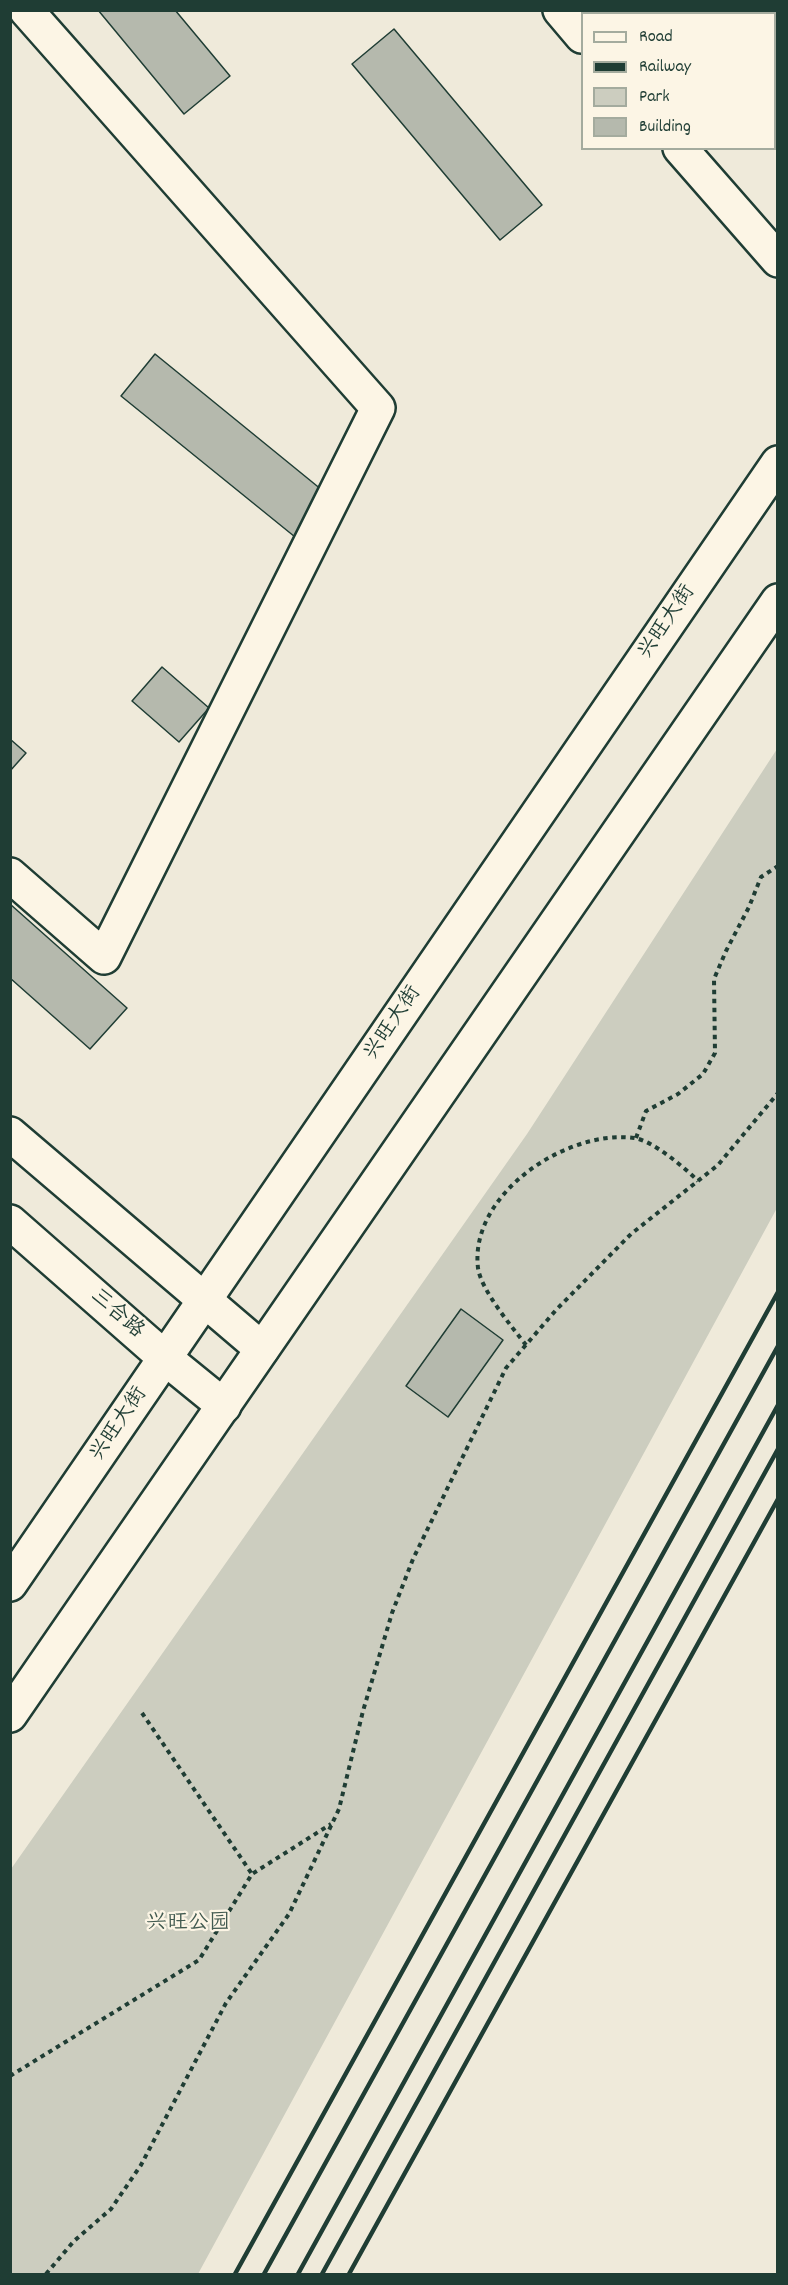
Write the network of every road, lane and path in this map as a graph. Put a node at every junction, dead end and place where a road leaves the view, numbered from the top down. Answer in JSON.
{"nodes":[{"id":1,"x":26,"y":10,"type":"edge"},
{"id":2,"x":560,"y":10,"type":"edge"},
{"id":3,"x":581,"y":35,"type":"edge"},
{"id":4,"x":682,"y":150,"type":"edge"},
{"id":5,"x":777,"y":260,"type":"edge"},
{"id":6,"x":777,"y":463,"type":"edge"},
{"id":7,"x":777,"y":601,"type":"edge"},
{"id":8,"x":777,"y":866,"type":"edge"},
{"id":9,"x":10,"y":875,"type":"edge"},
{"id":10,"x":777,"y":1093,"type":"edge"},
{"id":11,"x":10,"y":1134,"type":"edge"},
{"id":12,"x":636,"y":1138,"type":"junction"},
{"id":13,"x":698,"y":1181,"type":"junction"},
{"id":14,"x":10,"y":1222,"type":"edge"},
{"id":15,"x":204,"y":1301,"type":"junction"},
{"id":16,"x":526,"y":1345,"type":"junction"},
{"id":17,"x":262,"y":1349,"type":"junction"},
{"id":18,"x":165,"y":1358,"type":"junction"},
{"id":19,"x":224,"y":1406,"type":"junction"},
{"id":20,"x":10,"y":1584,"type":"edge"},
{"id":21,"x":142,"y":1713,"type":"dead end"},
{"id":22,"x":10,"y":1715,"type":"edge"},
{"id":23,"x":333,"y":1823,"type":"junction"},
{"id":24,"x":252,"y":1874,"type":"junction"},
{"id":25,"x":10,"y":2076,"type":"edge"},
{"id":26,"x":46,"y":2274,"type":"edge"}],
"edges":[{"from":1,"to":9,"type":"main road"},
{"from":2,"to":3,"type":"main road"},
{"from":4,"to":5,"type":"main road"},
{"from":6,"to":15,"type":"main road","name":"兴旺大街"},
{"from":7,"to":17,"type":"main road"},
{"from":8,"to":12,"type":"path"},
{"from":10,"to":13,"type":"path"},
{"from":11,"to":15,"type":"main road"},
{"from":12,"to":13,"type":"path"},
{"from":12,"to":16,"type":"path"},
{"from":13,"to":16,"type":"path"},
{"from":14,"to":18,"type":"main road","name":"三合路"},
{"from":15,"to":17,"type":"main road"},
{"from":15,"to":18,"type":"main road","name":"兴旺大街"},
{"from":16,"to":23,"type":"path"},
{"from":17,"to":19,"type":"main road"},
{"from":18,"to":19,"type":"main road","name":"三合路"},
{"from":18,"to":20,"type":"main road","name":"兴旺大街"},
{"from":19,"to":22,"type":"main road"},
{"from":21,"to":24,"type":"path"},
{"from":23,"to":24,"type":"path"},
{"from":23,"to":26,"type":"path"},
{"from":24,"to":25,"type":"path"}]}
